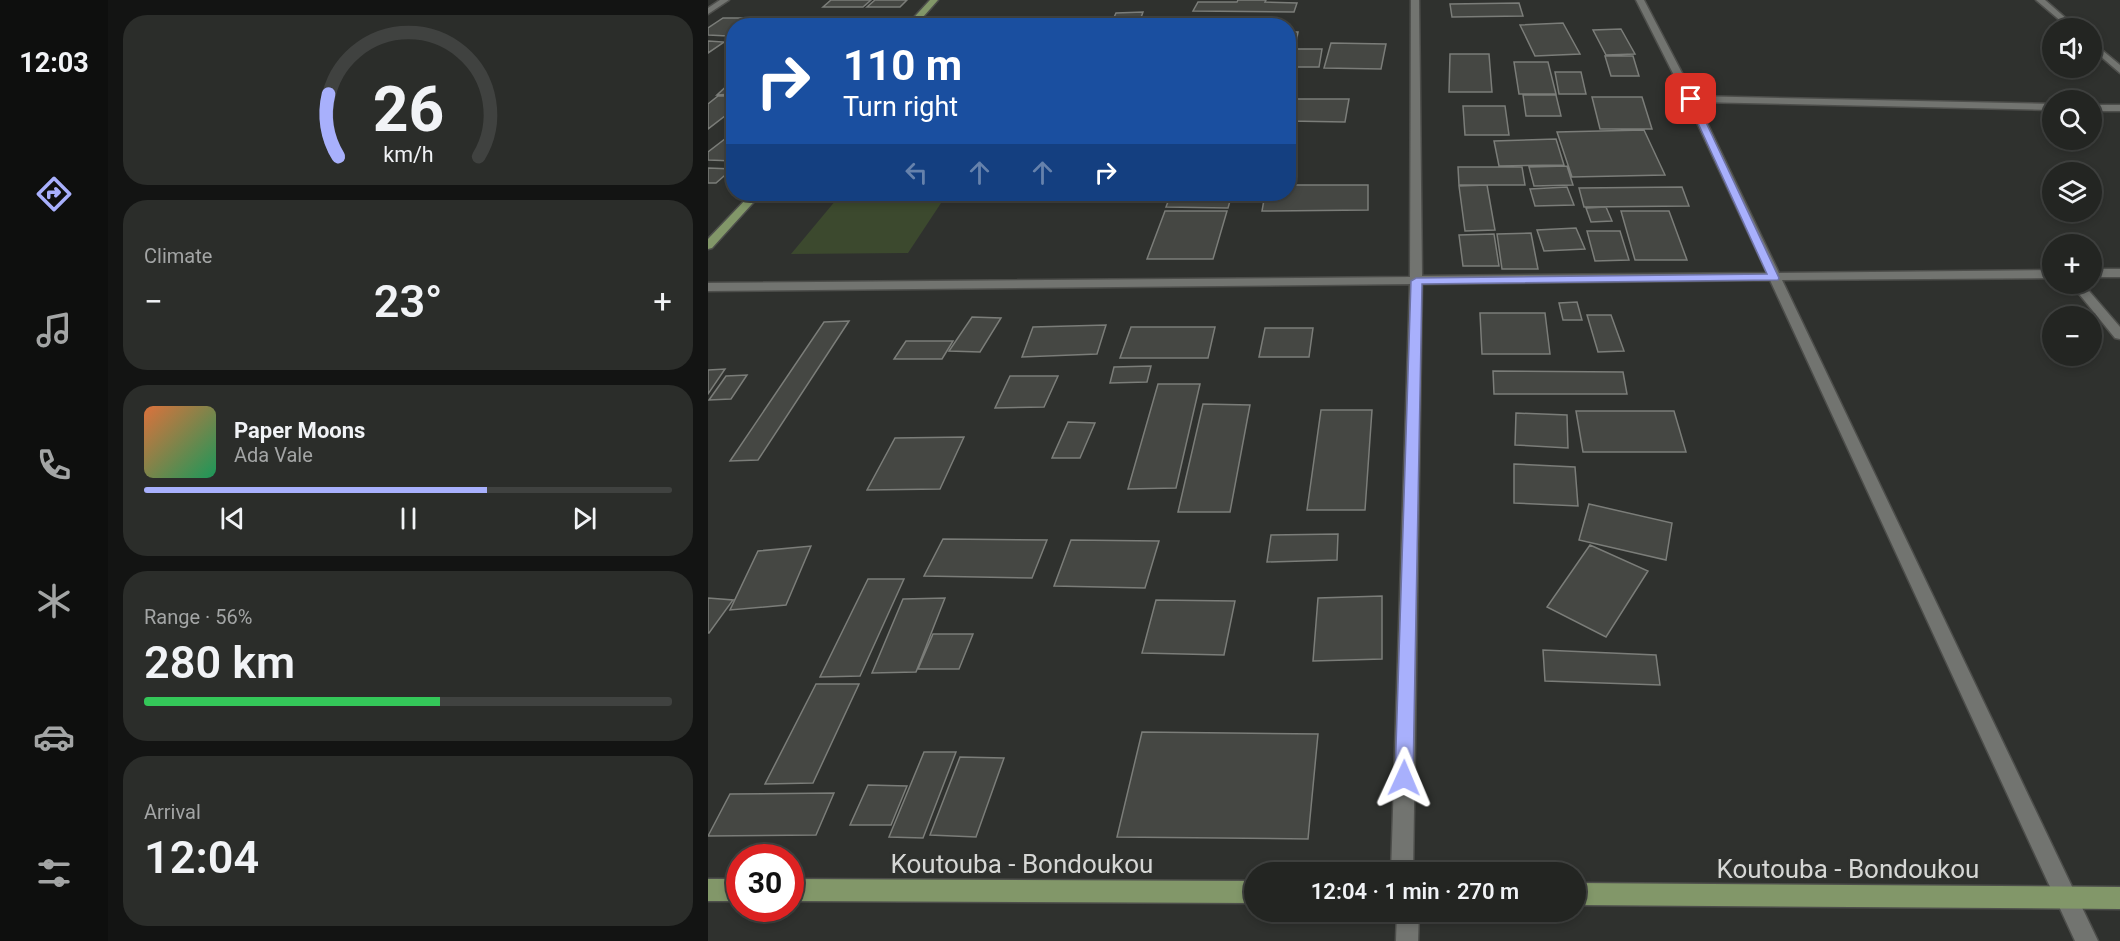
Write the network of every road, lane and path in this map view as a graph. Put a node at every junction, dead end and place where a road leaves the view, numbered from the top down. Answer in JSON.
{"nodes":[{"id":1,"x":725,"y":0,"type":"edge"},
{"id":2,"x":934,"y":0,"type":"edge"},
{"id":3,"x":1415,"y":0,"type":"edge"},
{"id":4,"x":1640,"y":0,"type":"edge"},
{"id":5,"x":2040,"y":0,"type":"edge"},
{"id":6,"x":708,"y":12,"type":"edge"},
{"id":7,"x":917,"y":18,"type":"edge"},
{"id":8,"x":2061,"y":18,"type":"edge"},
{"id":9,"x":2102,"y":54,"type":"edge"},
{"id":10,"x":2120,"y":70,"type":"edge"},
{"id":11,"x":1691,"y":99,"type":"junction"},
{"id":12,"x":2042,"y":107,"type":"edge"},
{"id":13,"x":2102,"y":108,"type":"edge"},
{"id":14,"x":2120,"y":108,"type":"edge"},
{"id":15,"x":750,"y":201,"type":"edge"},
{"id":16,"x":708,"y":246,"type":"edge"},
{"id":17,"x":2102,"y":273,"type":"edge"},
{"id":18,"x":2120,"y":273,"type":"edge"},
{"id":19,"x":2042,"y":274,"type":"edge"},
{"id":20,"x":1774,"y":278,"type":"junction"},
{"id":21,"x":1416,"y":281,"type":"junction"},
{"id":22,"x":708,"y":287,"type":"edge"},
{"id":23,"x":2085,"y":294,"type":"edge"},
{"id":24,"x":2120,"y":335,"type":"edge"},
{"id":25,"x":1402,"y":862,"type":"edge"},
{"id":26,"x":708,"y":890,"type":"edge"},
{"id":27,"x":726,"y":890,"type":"edge"},
{"id":28,"x":804,"y":890,"type":"edge"},
{"id":29,"x":1244,"y":892,"type":"edge"},
{"id":30,"x":1586,"y":894,"type":"edge"},
{"id":31,"x":2067,"y":898,"type":"junction"},
{"id":32,"x":2120,"y":898,"type":"edge"},
{"id":33,"x":1408,"y":922,"type":"edge"},
{"id":34,"x":1407,"y":941,"type":"edge"},
{"id":35,"x":2087,"y":941,"type":"edge"}],
"edges":[{"from":1,"to":6,"type":"street"},
{"from":2,"to":7,"type":"main road"},
{"from":3,"to":21,"type":"street"},
{"from":4,"to":11,"type":"street"},
{"from":5,"to":8,"type":"street"},
{"from":9,"to":10,"type":"street"},
{"from":11,"to":12,"type":"street"},
{"from":11,"to":20,"type":"street"},
{"from":13,"to":14,"type":"street"},
{"from":15,"to":16,"type":"main road"},
{"from":17,"to":18,"type":"street"},
{"from":19,"to":20,"type":"street"},
{"from":20,"to":21,"type":"street"},
{"from":20,"to":31,"type":"street"},
{"from":21,"to":22,"type":"street"},
{"from":21,"to":25,"type":"street"},
{"from":23,"to":24,"type":"street"},
{"from":26,"to":27,"type":"main road"},
{"from":28,"to":29,"type":"main road","name":"Koutouba - Bondoukou"},
{"from":30,"to":31,"type":"main road","name":"Koutouba - Bondoukou"},
{"from":31,"to":32,"type":"main road","name":"Koutouba - Bondoukou"},
{"from":31,"to":35,"type":"street"},
{"from":33,"to":34,"type":"street"}]}
